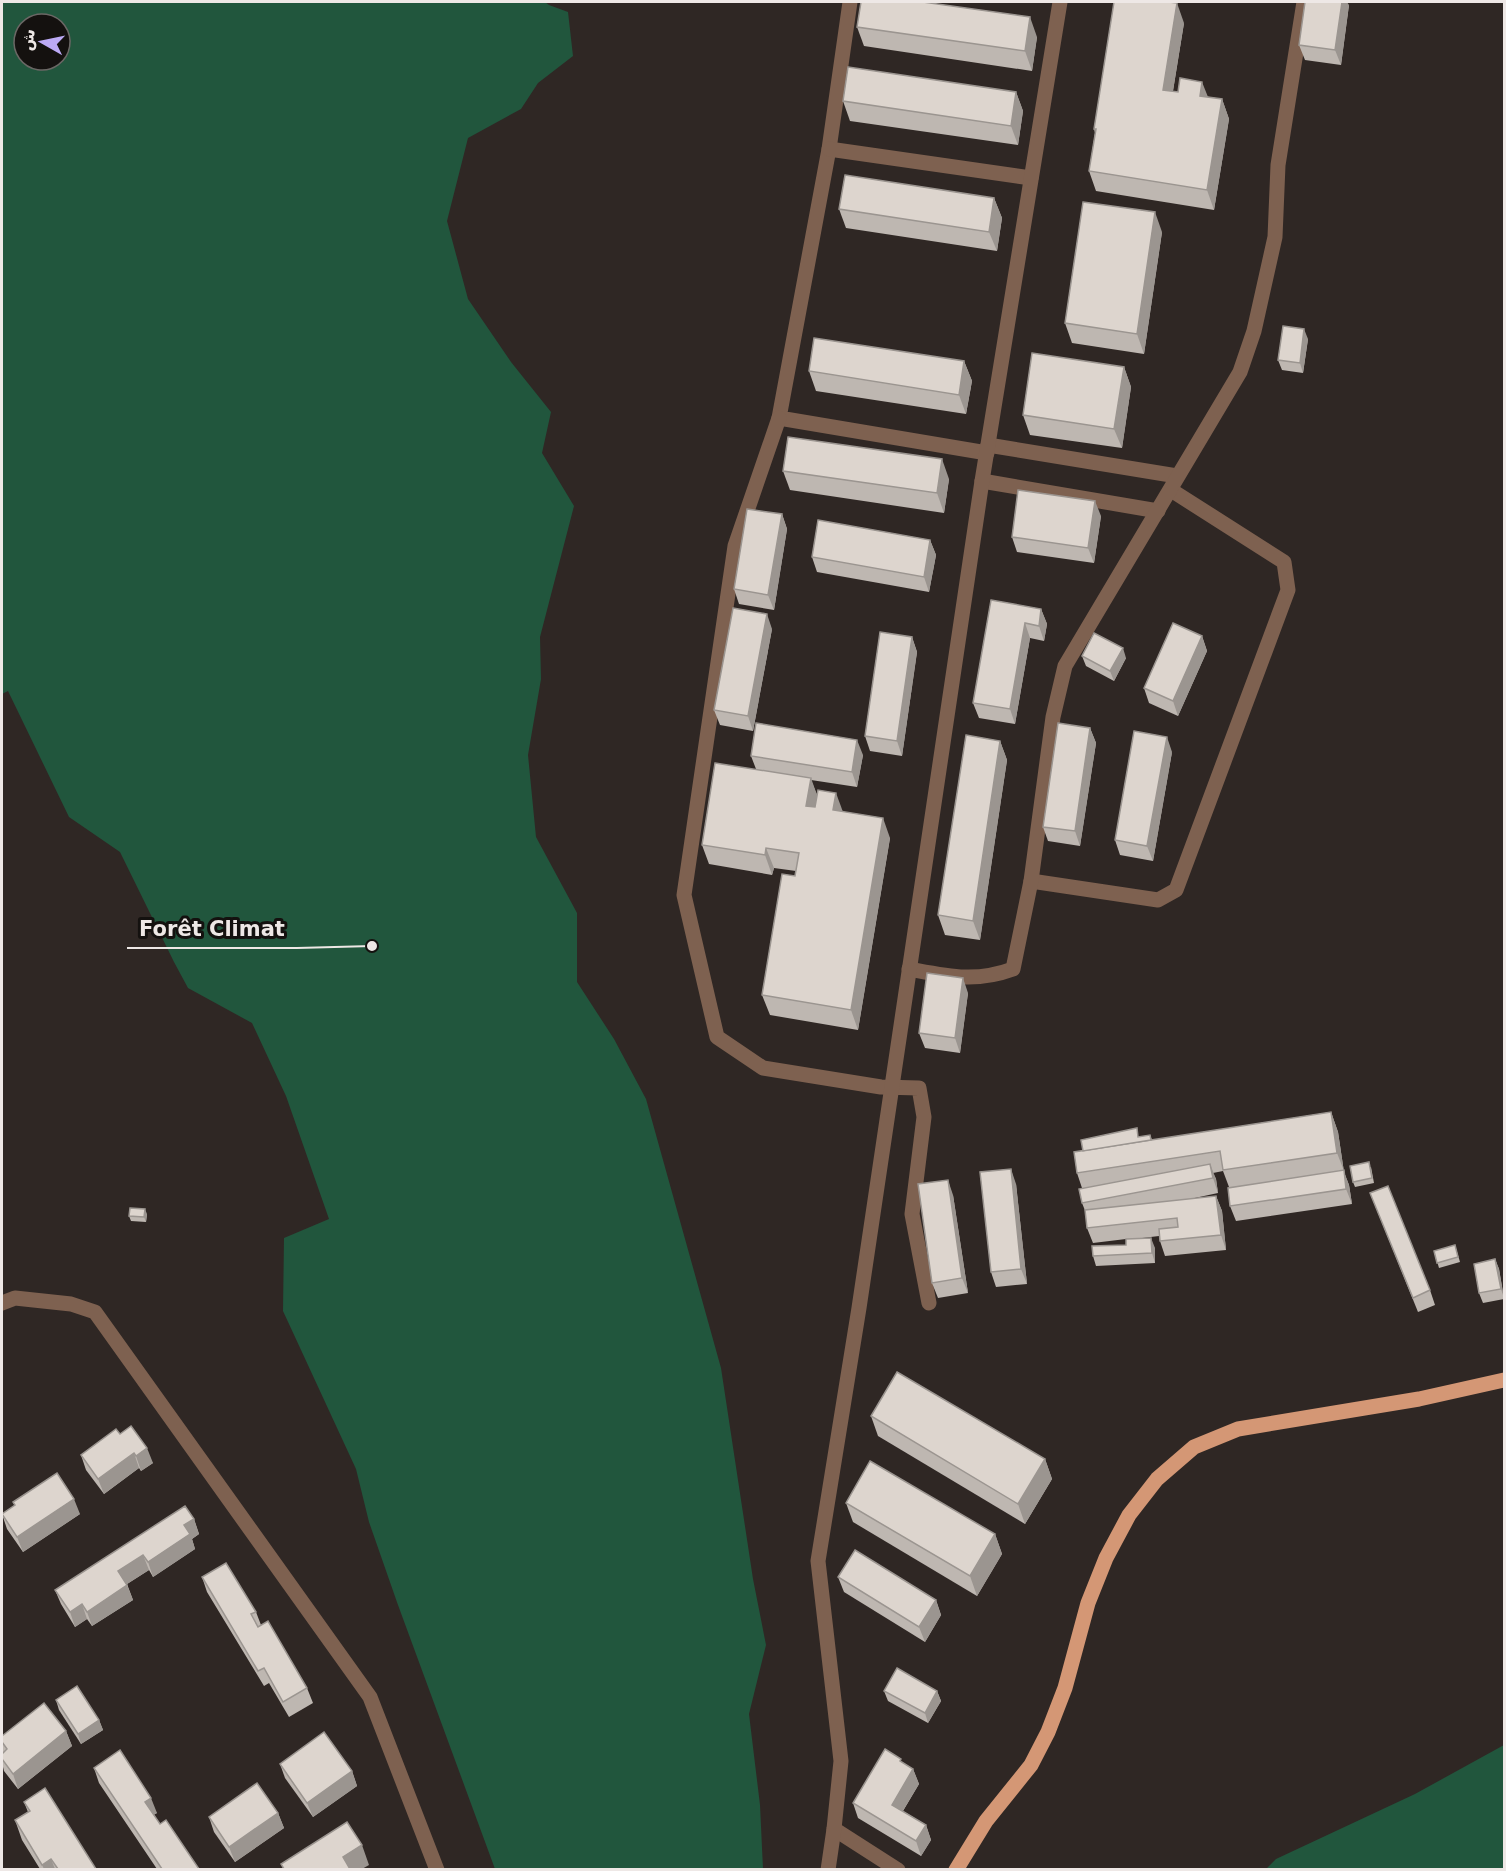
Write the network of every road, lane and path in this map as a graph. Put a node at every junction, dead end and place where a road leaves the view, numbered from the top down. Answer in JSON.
{"nodes":[{"id":1,"x":850,"y":2,"type":"edge"},
{"id":2,"x":1060,"y":2,"type":"edge"},
{"id":3,"x":1304,"y":2,"type":"edge"},
{"id":4,"x":829,"y":149,"type":"junction"},
{"id":5,"x":1031,"y":178,"type":"junction"},
{"id":6,"x":778,"y":418,"type":"junction"},
{"id":7,"x":987,"y":449,"type":"junction"},
{"id":8,"x":982,"y":481,"type":"junction"},
{"id":9,"x":1174,"y":483,"type":"junction"},
{"id":10,"x":1158,"y":511,"type":"junction"},
{"id":11,"x":1031,"y":881,"type":"junction"},
{"id":12,"x":909,"y":969,"type":"junction"},
{"id":13,"x":891,"y":1088,"type":"junction"},
{"id":14,"x":2,"y":1303,"type":"edge"},
{"id":15,"x":929,"y":1303,"type":"dead end"},
{"id":16,"x":1504,"y":1380,"type":"edge"},
{"id":17,"x":834,"y":1829,"type":"junction"},
{"id":18,"x":436,"y":1869,"type":"edge"},
{"id":19,"x":828,"y":1869,"type":"edge"},
{"id":20,"x":898,"y":1869,"type":"edge"},
{"id":21,"x":956,"y":1869,"type":"edge"}],
"edges":[{"from":1,"to":4,"type":"street"},
{"from":2,"to":5,"type":"street"},
{"from":3,"to":9,"type":"street"},
{"from":4,"to":5,"type":"street"},
{"from":4,"to":6,"type":"street"},
{"from":5,"to":7,"type":"street"},
{"from":6,"to":7,"type":"street"},
{"from":6,"to":13,"type":"street"},
{"from":7,"to":8,"type":"street"},
{"from":7,"to":9,"type":"street"},
{"from":8,"to":10,"type":"street"},
{"from":8,"to":12,"type":"street"},
{"from":9,"to":10,"type":"street"},
{"from":9,"to":11,"type":"street"},
{"from":10,"to":11,"type":"street"},
{"from":11,"to":12,"type":"street"},
{"from":12,"to":13,"type":"street"},
{"from":13,"to":15,"type":"street"},
{"from":13,"to":17,"type":"street"},
{"from":14,"to":18,"type":"street"},
{"from":16,"to":21,"type":"main road"},
{"from":17,"to":19,"type":"street"},
{"from":17,"to":20,"type":"street"}]}
